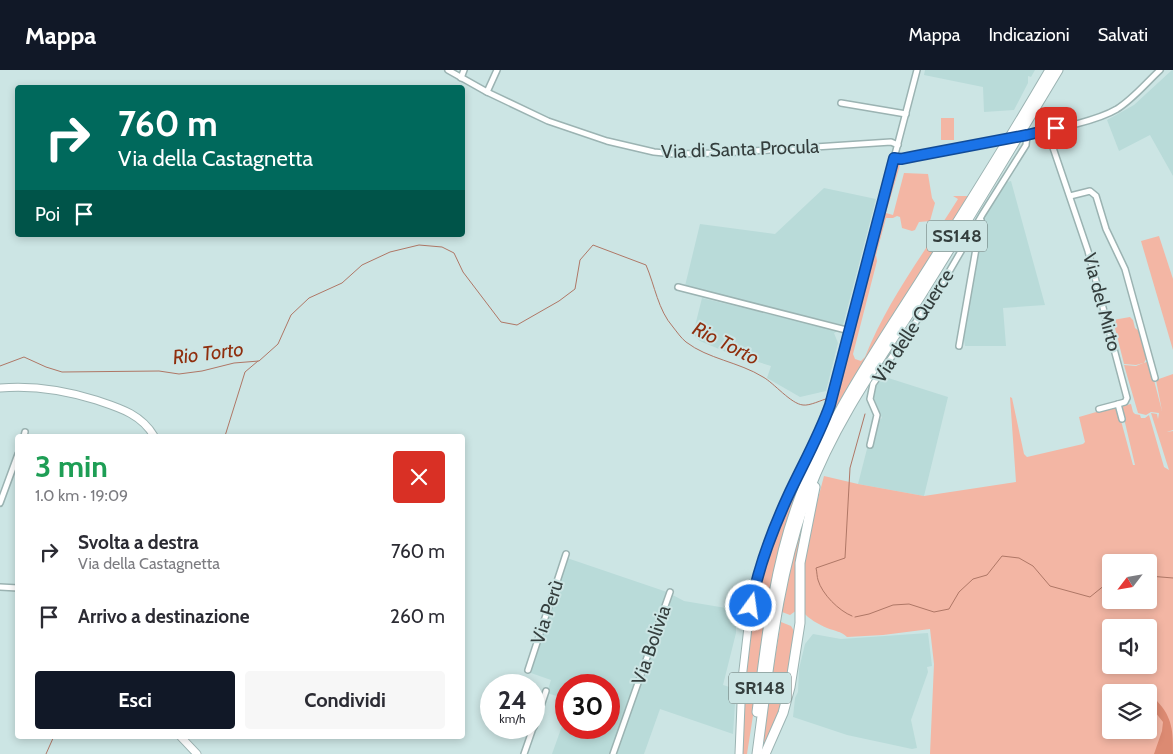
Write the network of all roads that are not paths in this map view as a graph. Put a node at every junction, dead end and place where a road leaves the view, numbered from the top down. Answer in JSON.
{"nodes":[{"id":1,"x":448,"y":70,"type":"edge"},
{"id":2,"x":464,"y":70,"type":"edge"},
{"id":3,"x":497,"y":70,"type":"edge"},
{"id":4,"x":918,"y":70,"type":"edge"},
{"id":5,"x":1050,"y":70,"type":"edge"},
{"id":6,"x":1058,"y":70,"type":"edge"},
{"id":7,"x":1160,"y":70,"type":"edge"},
{"id":8,"x":461,"y":78,"type":"junction"},
{"id":9,"x":487,"y":92,"type":"junction"},
{"id":10,"x":841,"y":103,"type":"dead end"},
{"id":11,"x":906,"y":114,"type":"junction"},
{"id":12,"x":1047,"y":130,"type":"junction"},
{"id":13,"x":1026,"y":135,"type":"junction"},
{"id":14,"x":898,"y":145,"type":"junction"},
{"id":15,"x":894,"y":158,"type":"junction"},
{"id":16,"x":1070,"y":196,"type":"junction"},
{"id":17,"x":982,"y":215,"type":"junction"},
{"id":18,"x":678,"y":287,"type":"dead end"},
{"id":19,"x":850,"y":331,"type":"junction"},
{"id":20,"x":959,"y":346,"type":"dead end"},
{"id":21,"x":1155,"y":378,"type":"dead end"},
{"id":22,"x":0,"y":388,"type":"edge"},
{"id":23,"x":851,"y":399,"type":"junction"},
{"id":24,"x":1118,"y":404,"type":"junction"},
{"id":25,"x":1099,"y":409,"type":"dead end"},
{"id":26,"x":844,"y":410,"type":"junction"},
{"id":27,"x":1122,"y":419,"type":"dead end"},
{"id":28,"x":153,"y":434,"type":"edge"},
{"id":29,"x":870,"y":445,"type":"dead end"},
{"id":30,"x":15,"y":462,"type":"edge"},
{"id":31,"x":820,"y":464,"type":"junction"},
{"id":32,"x":0,"y":503,"type":"edge"},
{"id":33,"x":793,"y":528,"type":"junction"},
{"id":34,"x":566,"y":554,"type":"dead end"},
{"id":35,"x":0,"y":587,"type":"edge"},
{"id":36,"x":15,"y":588,"type":"edge"},
{"id":37,"x":670,"y":592,"type":"dead end"},
{"id":38,"x":750,"y":610,"type":"joint"},
{"id":39,"x":773,"y":623,"type":"junction"},
{"id":40,"x":528,"y":670,"type":"dead end"},
{"id":41,"x":546,"y":691,"type":"dead end"},
{"id":42,"x":545,"y":694,"type":"edge"},
{"id":43,"x":183,"y":739,"type":"edge"},
{"id":44,"x":530,"y":739,"type":"edge"},
{"id":45,"x":196,"y":754,"type":"edge"},
{"id":46,"x":524,"y":754,"type":"edge"},
{"id":47,"x":613,"y":754,"type":"edge"},
{"id":48,"x":739,"y":754,"type":"edge"},
{"id":49,"x":751,"y":754,"type":"edge"},
{"id":50,"x":756,"y":754,"type":"edge"},
{"id":51,"x":765,"y":754,"type":"edge"}],
"edges":[{"from":1,"to":8,"type":"street","name":"Via di Santa Procula"},
{"from":2,"to":8,"type":"street"},
{"from":3,"to":9,"type":"street"},
{"from":4,"to":11,"type":"street"},
{"from":5,"to":23,"type":"highway","number":"SS148"},
{"from":6,"to":23,"type":"highway","number":"SS148"},
{"from":7,"to":12,"type":"street"},
{"from":8,"to":9,"type":"street","name":"Via di Santa Procula"},
{"from":9,"to":14,"type":"street","name":"Via di Santa Procula"},
{"from":10,"to":11,"type":"street"},
{"from":11,"to":14,"type":"street"},
{"from":12,"to":13,"type":"street"},
{"from":12,"to":16,"type":"street","name":"Via del Mirto"},
{"from":13,"to":15,"type":"street","bridge":true},
{"from":13,"to":17,"type":"street","name":"Via delle Querce"},
{"from":14,"to":15,"type":"street"},
{"from":15,"to":19,"type":"street"},
{"from":16,"to":21,"type":"street","name":"Via del Mirto"},
{"from":16,"to":24,"type":"street","name":"Via del Mirto"},
{"from":17,"to":20,"type":"street"},
{"from":17,"to":29,"type":"street","name":"Via delle Querce"},
{"from":18,"to":19,"type":"street"},
{"from":19,"to":38,"type":"street"},
{"from":22,"to":28,"type":"street"},
{"from":23,"to":26,"type":"highway","number":"SS148"},
{"from":24,"to":25,"type":"street"},
{"from":24,"to":27,"type":"street"},
{"from":26,"to":31,"type":"highway","number":"SS148"},
{"from":26,"to":33,"type":"highway","number":"SS148"},
{"from":30,"to":32,"type":"street"},
{"from":31,"to":33,"type":"highway","number":"SS148"},
{"from":31,"to":51,"type":"highway"},
{"from":33,"to":39,"type":"highway","number":"SR148"},
{"from":34,"to":40,"type":"street","name":"Via Perù"},
{"from":35,"to":36,"type":"street"},
{"from":37,"to":47,"type":"street","name":"Via Bolivia"},
{"from":38,"to":48,"type":"street"},
{"from":39,"to":49,"type":"highway","number":"SR148"},
{"from":39,"to":50,"type":"highway","number":"SR148"},
{"from":41,"to":42,"type":"street"},
{"from":43,"to":45,"type":"street"},
{"from":44,"to":46,"type":"street"}]}
